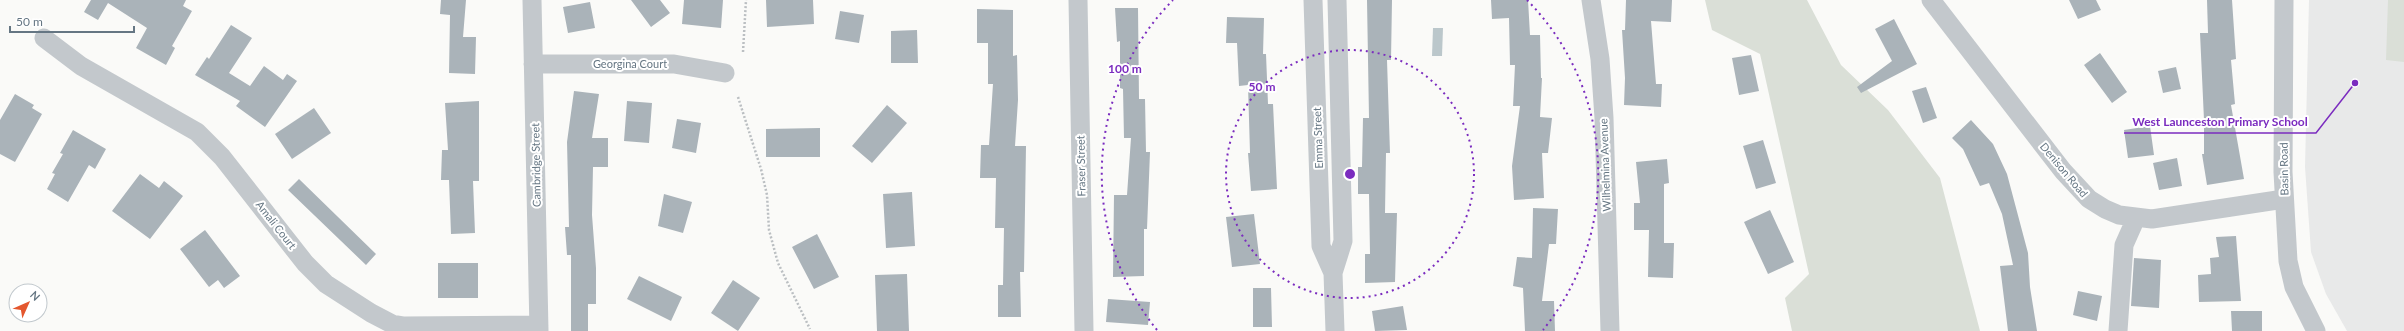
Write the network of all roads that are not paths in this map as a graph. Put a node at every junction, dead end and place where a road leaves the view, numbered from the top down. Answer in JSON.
{"nodes":[{"id":1,"x":532,"y":0,"type":"edge"},
{"id":2,"x":1078,"y":0,"type":"edge"},
{"id":3,"x":1313,"y":0,"type":"edge"},
{"id":4,"x":1337,"y":0,"type":"edge"},
{"id":5,"x":1591,"y":0,"type":"edge"},
{"id":6,"x":1931,"y":0,"type":"edge"},
{"id":7,"x":2284,"y":0,"type":"edge"},
{"id":8,"x":44,"y":38,"type":"dead end"},
{"id":9,"x":533,"y":64,"type":"junction"},
{"id":10,"x":725,"y":73,"type":"dead end"},
{"id":11,"x":2284,"y":199,"type":"junction"},
{"id":12,"x":2136,"y":218,"type":"junction"},
{"id":13,"x":1333,"y":273,"type":"junction"},
{"id":14,"x":539,"y":328,"type":"edge"},
{"id":15,"x":1084,"y":331,"type":"edge"},
{"id":16,"x":1335,"y":331,"type":"edge"},
{"id":17,"x":1610,"y":331,"type":"edge"},
{"id":18,"x":2118,"y":331,"type":"edge"},
{"id":19,"x":2316,"y":331,"type":"edge"}],
"edges":[{"from":1,"to":9,"type":"street","name":"Cambridge Street"},
{"from":2,"to":15,"type":"street","name":"Fraser Street"},
{"from":3,"to":13,"type":"street","name":"Emma Street"},
{"from":4,"to":13,"type":"street","name":"Emma Street"},
{"from":5,"to":17,"type":"street","name":"Wilhelmina Avenue"},
{"from":6,"to":12,"type":"street","name":"Denison Road"},
{"from":7,"to":11,"type":"street","name":"Basin Road"},
{"from":8,"to":14,"type":"street","name":"Amali Court"},
{"from":9,"to":10,"type":"street","name":"Georgina Court"},
{"from":9,"to":14,"type":"street","name":"Cambridge Street"},
{"from":11,"to":12,"type":"street","name":"Denison Road"},
{"from":11,"to":19,"type":"street","name":"Basin Road"},
{"from":12,"to":18,"type":"street"},
{"from":13,"to":16,"type":"street","name":"Emma Street"}]}
